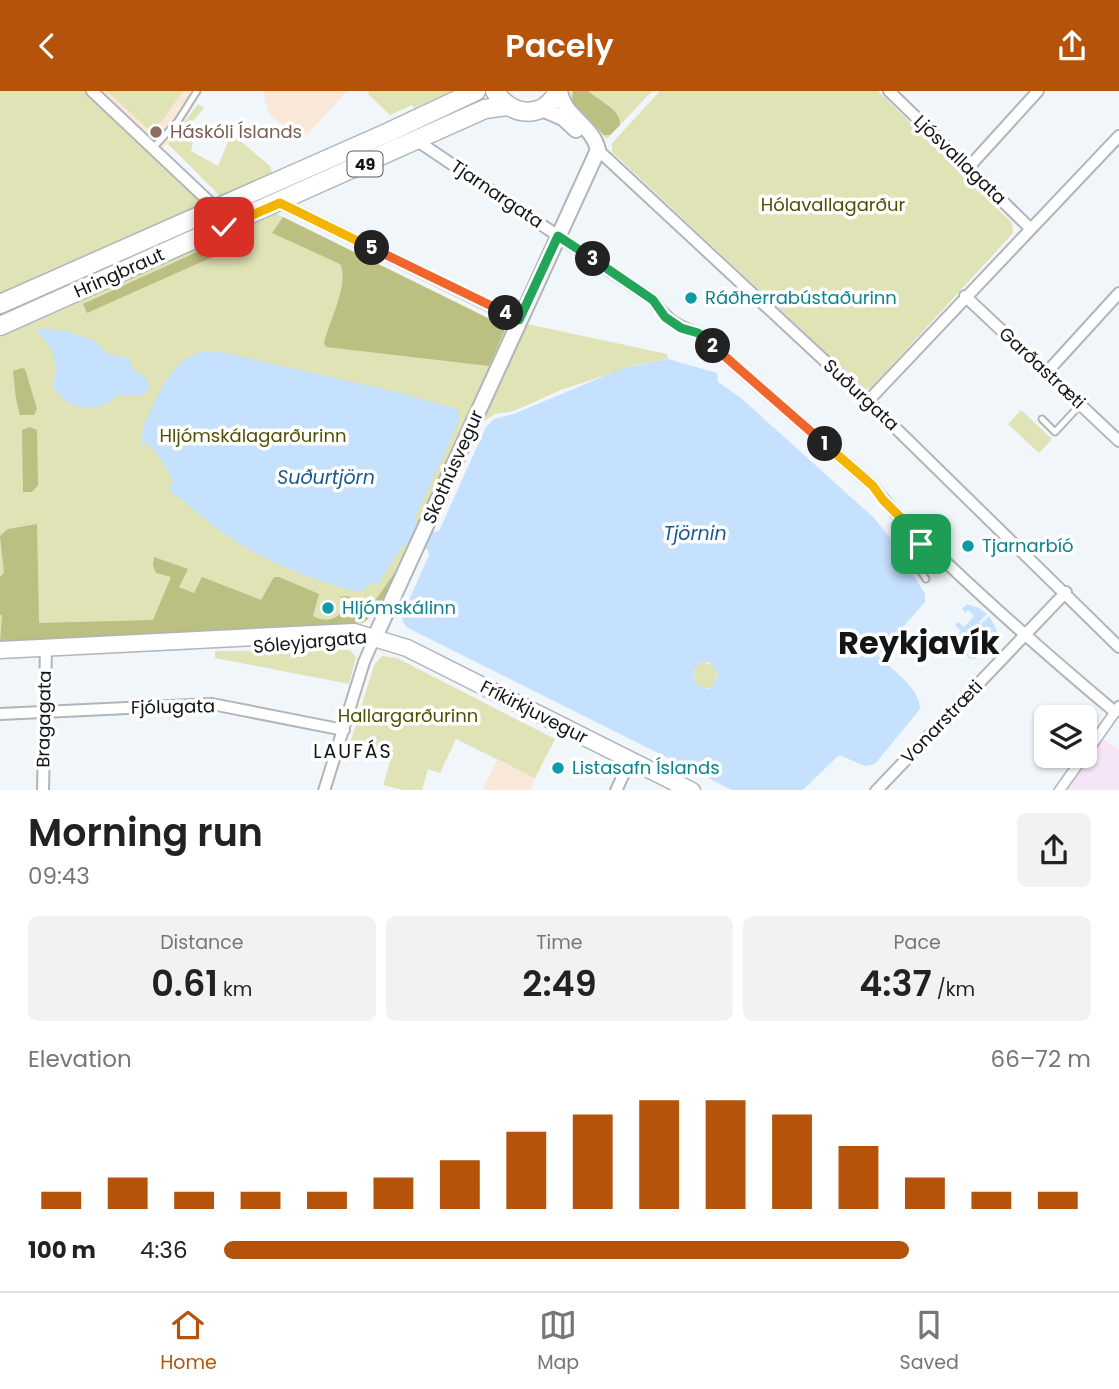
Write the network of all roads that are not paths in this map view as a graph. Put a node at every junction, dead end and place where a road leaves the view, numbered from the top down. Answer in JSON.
{"nodes":[{"id":1,"x":93,"y":91,"type":"edge"},
{"id":2,"x":197,"y":91,"type":"edge"},
{"id":3,"x":476,"y":91,"type":"edge"},
{"id":4,"x":495,"y":91,"type":"edge"},
{"id":5,"x":559,"y":91,"type":"edge"},
{"id":6,"x":890,"y":91,"type":"edge"},
{"id":7,"x":1038,"y":91,"type":"edge"},
{"id":8,"x":507,"y":106,"type":"junction"},
{"id":9,"x":542,"y":109,"type":"junction"},
{"id":10,"x":1119,"y":136,"type":"edge"},
{"id":11,"x":416,"y":140,"type":"junction"},
{"id":12,"x":153,"y":148,"type":"junction"},
{"id":13,"x":598,"y":150,"type":"junction"},
{"id":14,"x":968,"y":168,"type":"junction"},
{"id":15,"x":280,"y":203,"type":"junction"},
{"id":16,"x":217,"y":209,"type":"junction"},
{"id":17,"x":1031,"y":229,"type":"junction"},
{"id":18,"x":558,"y":236,"type":"junction"},
{"id":19,"x":147,"y":260,"type":"junction"},
{"id":20,"x":965,"y":296,"type":"junction"},
{"id":21,"x":1116,"y":302,"type":"edge"},
{"id":22,"x":0,"y":304,"type":"edge"},
{"id":23,"x":519,"y":320,"type":"junction"},
{"id":24,"x":0,"y":326,"type":"edge"},
{"id":25,"x":1047,"y":372,"type":"junction"},
{"id":26,"x":868,"y":401,"type":"junction"},
{"id":27,"x":1081,"y":404,"type":"junction"},
{"id":28,"x":1042,"y":419,"type":"dead end"},
{"id":29,"x":1119,"y":441,"type":"edge"},
{"id":30,"x":911,"y":528,"type":"junction"},
{"id":31,"x":927,"y":544,"type":"junction"},
{"id":32,"x":912,"y":550,"type":"junction"},
{"id":33,"x":926,"y":579,"type":"dead end"},
{"id":34,"x":1066,"y":592,"type":"junction"},
{"id":35,"x":1024,"y":636,"type":"junction"},
{"id":36,"x":376,"y":637,"type":"junction"},
{"id":37,"x":1119,"y":646,"type":"edge"},
{"id":38,"x":0,"y":650,"type":"edge"},
{"id":39,"x":46,"y":652,"type":"junction"},
{"id":40,"x":0,"y":659,"type":"edge"},
{"id":41,"x":1117,"y":710,"type":"edge"},
{"id":42,"x":43,"y":712,"type":"junction"},
{"id":43,"x":0,"y":714,"type":"edge"},
{"id":44,"x":344,"y":730,"type":"junction"},
{"id":45,"x":1097,"y":738,"type":"edge"},
{"id":46,"x":631,"y":760,"type":"junction"},
{"id":47,"x":1075,"y":768,"type":"edge"},
{"id":48,"x":883,"y":789,"type":"edge"},
{"id":49,"x":43,"y":790,"type":"edge"},
{"id":50,"x":324,"y":790,"type":"edge"},
{"id":51,"x":616,"y":790,"type":"edge"},
{"id":52,"x":692,"y":790,"type":"edge"},
{"id":53,"x":1059,"y":790,"type":"edge"}],
"edges":[{"from":1,"to":12,"type":"street"},
{"from":2,"to":12,"type":"lane"},
{"from":3,"to":16,"type":"main road","name":"Hringbraut","number":"49"},
{"from":4,"to":8,"type":"main road"},
{"from":5,"to":9,"type":"main road"},
{"from":5,"to":13,"type":"street","name":"Suðurgata"},
{"from":6,"to":14,"type":"street","name":"Ljósvallagata"},
{"from":7,"to":14,"type":"street"},
{"from":8,"to":9,"type":"main road","number":"49"},
{"from":8,"to":11,"type":"main road","name":"Hringbraut","number":"49"},
{"from":9,"to":13,"type":"street","name":"Suðurgata"},
{"from":10,"to":17,"type":"street"},
{"from":11,"to":15,"type":"main road","name":"Hringbraut","number":"49"},
{"from":11,"to":18,"type":"street","name":"Tjarnargata"},
{"from":12,"to":16,"type":"street"},
{"from":13,"to":18,"type":"street","name":"Skothúsvegur"},
{"from":13,"to":26,"type":"street","name":"Suðurgata"},
{"from":14,"to":17,"type":"street","name":"Ljósvallagata"},
{"from":15,"to":19,"type":"main road","name":"Hringbraut","number":"49"},
{"from":15,"to":23,"type":"street"},
{"from":16,"to":19,"type":"main road"},
{"from":16,"to":22,"type":"main road","name":"Hringbraut","number":"49"},
{"from":17,"to":20,"type":"street"},
{"from":18,"to":23,"type":"street","name":"Skothúsvegur"},
{"from":18,"to":30,"type":"street","name":"Tjarnargata"},
{"from":19,"to":24,"type":"main road","name":"Hringbraut","number":"49"},
{"from":20,"to":25,"type":"street","name":"Garðastræti"},
{"from":20,"to":26,"type":"street"},
{"from":21,"to":25,"type":"street"},
{"from":23,"to":36,"type":"street","name":"Skothúsvegur"},
{"from":25,"to":27,"type":"street","name":"Garðastræti"},
{"from":26,"to":34,"type":"street","name":"Suðurgata"},
{"from":27,"to":28,"type":"lane"},
{"from":27,"to":29,"type":"street","name":"Garðastræti"},
{"from":30,"to":31,"type":"street","name":"Tjarnargata"},
{"from":30,"to":32,"type":"lane"},
{"from":31,"to":32,"type":"lane"},
{"from":31,"to":35,"type":"street","name":"Tjarnargata"},
{"from":32,"to":33,"type":"lane"},
{"from":34,"to":35,"type":"street","name":"Vonarstræti"},
{"from":34,"to":37,"type":"street","name":"Suðurgata"},
{"from":35,"to":41,"type":"street","name":"Tjarnargata"},
{"from":35,"to":48,"type":"street","name":"Vonarstræti"},
{"from":36,"to":39,"type":"main road","name":"Sóleyjargata"},
{"from":36,"to":44,"type":"street","name":"Skothúsvegur"},
{"from":36,"to":46,"type":"main road","name":"Fríkirkjuvegur"},
{"from":38,"to":39,"type":"main road","name":"Sóleyjargata"},
{"from":39,"to":40,"type":"main road","name":"Sóleyjargata"},
{"from":39,"to":42,"type":"street","name":"Bragagata"},
{"from":41,"to":45,"type":"street"},
{"from":42,"to":43,"type":"street","name":"Fjólugata"},
{"from":42,"to":44,"type":"street","name":"Fjólugata"},
{"from":42,"to":49,"type":"street","name":"Bragagata"},
{"from":44,"to":50,"type":"street","name":"Skothúsvegur"},
{"from":46,"to":51,"type":"street"},
{"from":46,"to":52,"type":"main road","name":"Fríkirkjuvegur"},
{"from":47,"to":53,"type":"street"}]}
